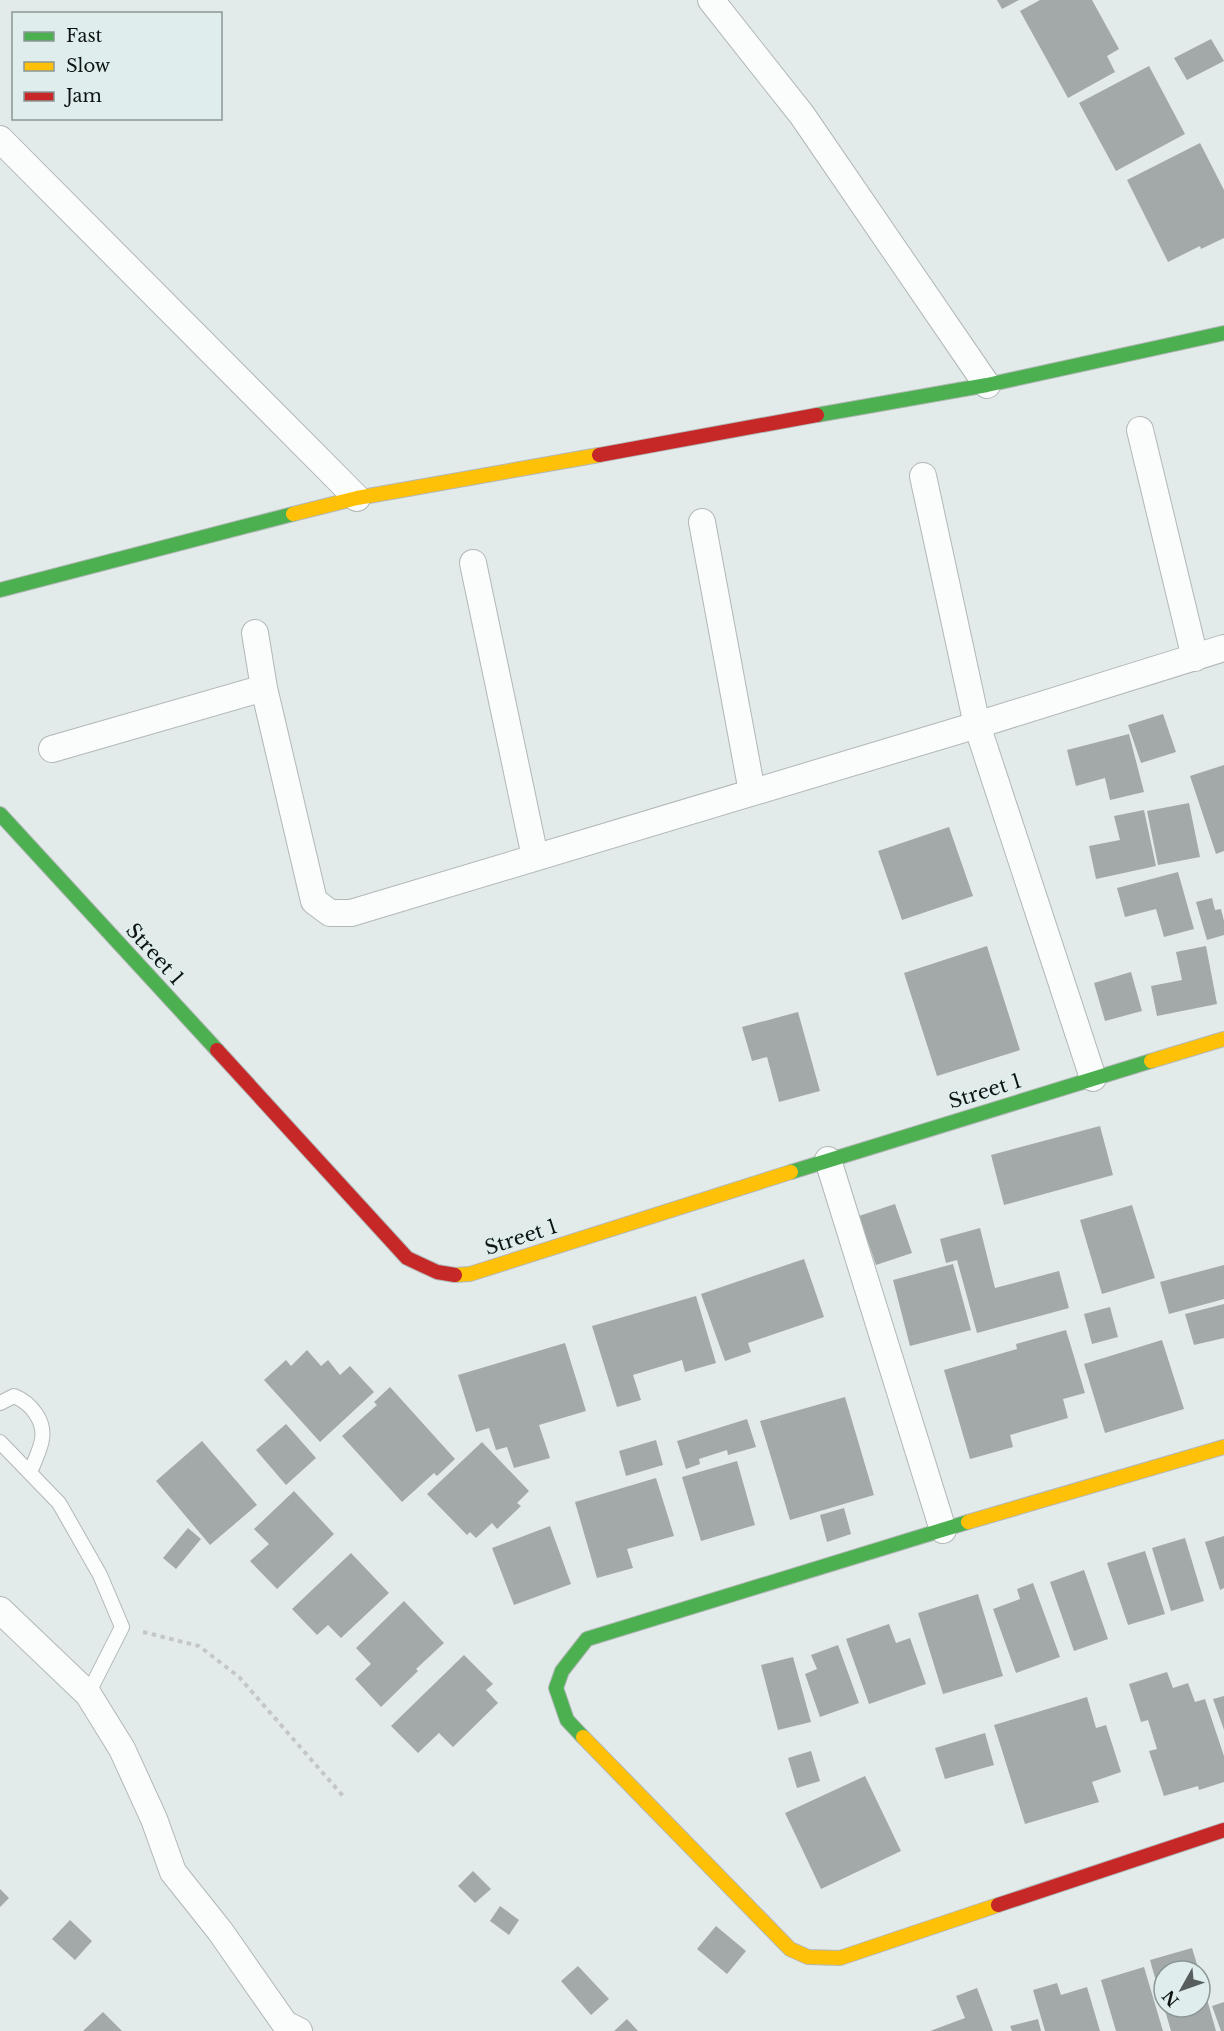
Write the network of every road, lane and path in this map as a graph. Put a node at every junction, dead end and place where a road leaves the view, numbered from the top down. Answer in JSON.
{"nodes":[{"id":1,"x":711,"y":0,"type":"edge"},
{"id":2,"x":0,"y":138,"type":"edge"},
{"id":3,"x":1224,"y":333,"type":"edge"},
{"id":4,"x":987,"y":385,"type":"junction"},
{"id":5,"x":1140,"y":430,"type":"dead end"},
{"id":6,"x":923,"y":476,"type":"dead end"},
{"id":7,"x":357,"y":498,"type":"junction"},
{"id":8,"x":702,"y":522,"type":"dead end"},
{"id":9,"x":473,"y":563,"type":"dead end"},
{"id":10,"x":0,"y":590,"type":"edge"},
{"id":11,"x":255,"y":633,"type":"dead end"},
{"id":12,"x":1224,"y":648,"type":"edge"},
{"id":13,"x":1195,"y":658,"type":"junction"},
{"id":14,"x":264,"y":688,"type":"junction"},
{"id":15,"x":977,"y":725,"type":"junction"},
{"id":16,"x":52,"y":749,"type":"dead end"},
{"id":17,"x":752,"y":792,"type":"junction"},
{"id":18,"x":0,"y":814,"type":"edge"},
{"id":19,"x":535,"y":857,"type":"junction"},
{"id":20,"x":1224,"y":1039,"type":"edge"},
{"id":21,"x":1093,"y":1078,"type":"junction"},
{"id":22,"x":828,"y":1160,"type":"junction"},
{"id":23,"x":0,"y":1403,"type":"edge"},
{"id":24,"x":0,"y":1442,"type":"edge"},
{"id":25,"x":1224,"y":1448,"type":"edge"},
{"id":26,"x":30,"y":1473,"type":"junction"},
{"id":27,"x":943,"y":1530,"type":"junction"},
{"id":28,"x":0,"y":1610,"type":"edge"},
{"id":29,"x":122,"y":1627,"type":"junction"},
{"id":30,"x":88,"y":1694,"type":"junction"},
{"id":31,"x":344,"y":1796,"type":"dead end"},
{"id":32,"x":1224,"y":1830,"type":"edge"},
{"id":33,"x":299,"y":2031,"type":"edge"}],
"edges":[{"from":1,"to":4,"type":"street"},
{"from":2,"to":7,"type":"street"},
{"from":3,"to":4,"type":"street"},
{"from":4,"to":7,"type":"street"},
{"from":5,"to":13,"type":"street"},
{"from":6,"to":15,"type":"street"},
{"from":7,"to":10,"type":"street"},
{"from":8,"to":17,"type":"street"},
{"from":9,"to":19,"type":"street"},
{"from":11,"to":14,"type":"street"},
{"from":12,"to":13,"type":"street"},
{"from":13,"to":15,"type":"street"},
{"from":14,"to":16,"type":"street"},
{"from":14,"to":19,"type":"street"},
{"from":15,"to":17,"type":"street"},
{"from":15,"to":21,"type":"street"},
{"from":17,"to":19,"type":"street"},
{"from":18,"to":22,"type":"street","name":"Street 1"},
{"from":20,"to":21,"type":"street","name":"Street 1"},
{"from":21,"to":22,"type":"street","name":"Street 1"},
{"from":22,"to":27,"type":"street"},
{"from":23,"to":26,"type":"lane"},
{"from":24,"to":26,"type":"lane"},
{"from":25,"to":27,"type":"street"},
{"from":26,"to":29,"type":"lane"},
{"from":27,"to":32,"type":"street"},
{"from":28,"to":30,"type":"street"},
{"from":29,"to":30,"type":"lane"},
{"from":29,"to":31,"type":"path"},
{"from":30,"to":33,"type":"street"}]}
